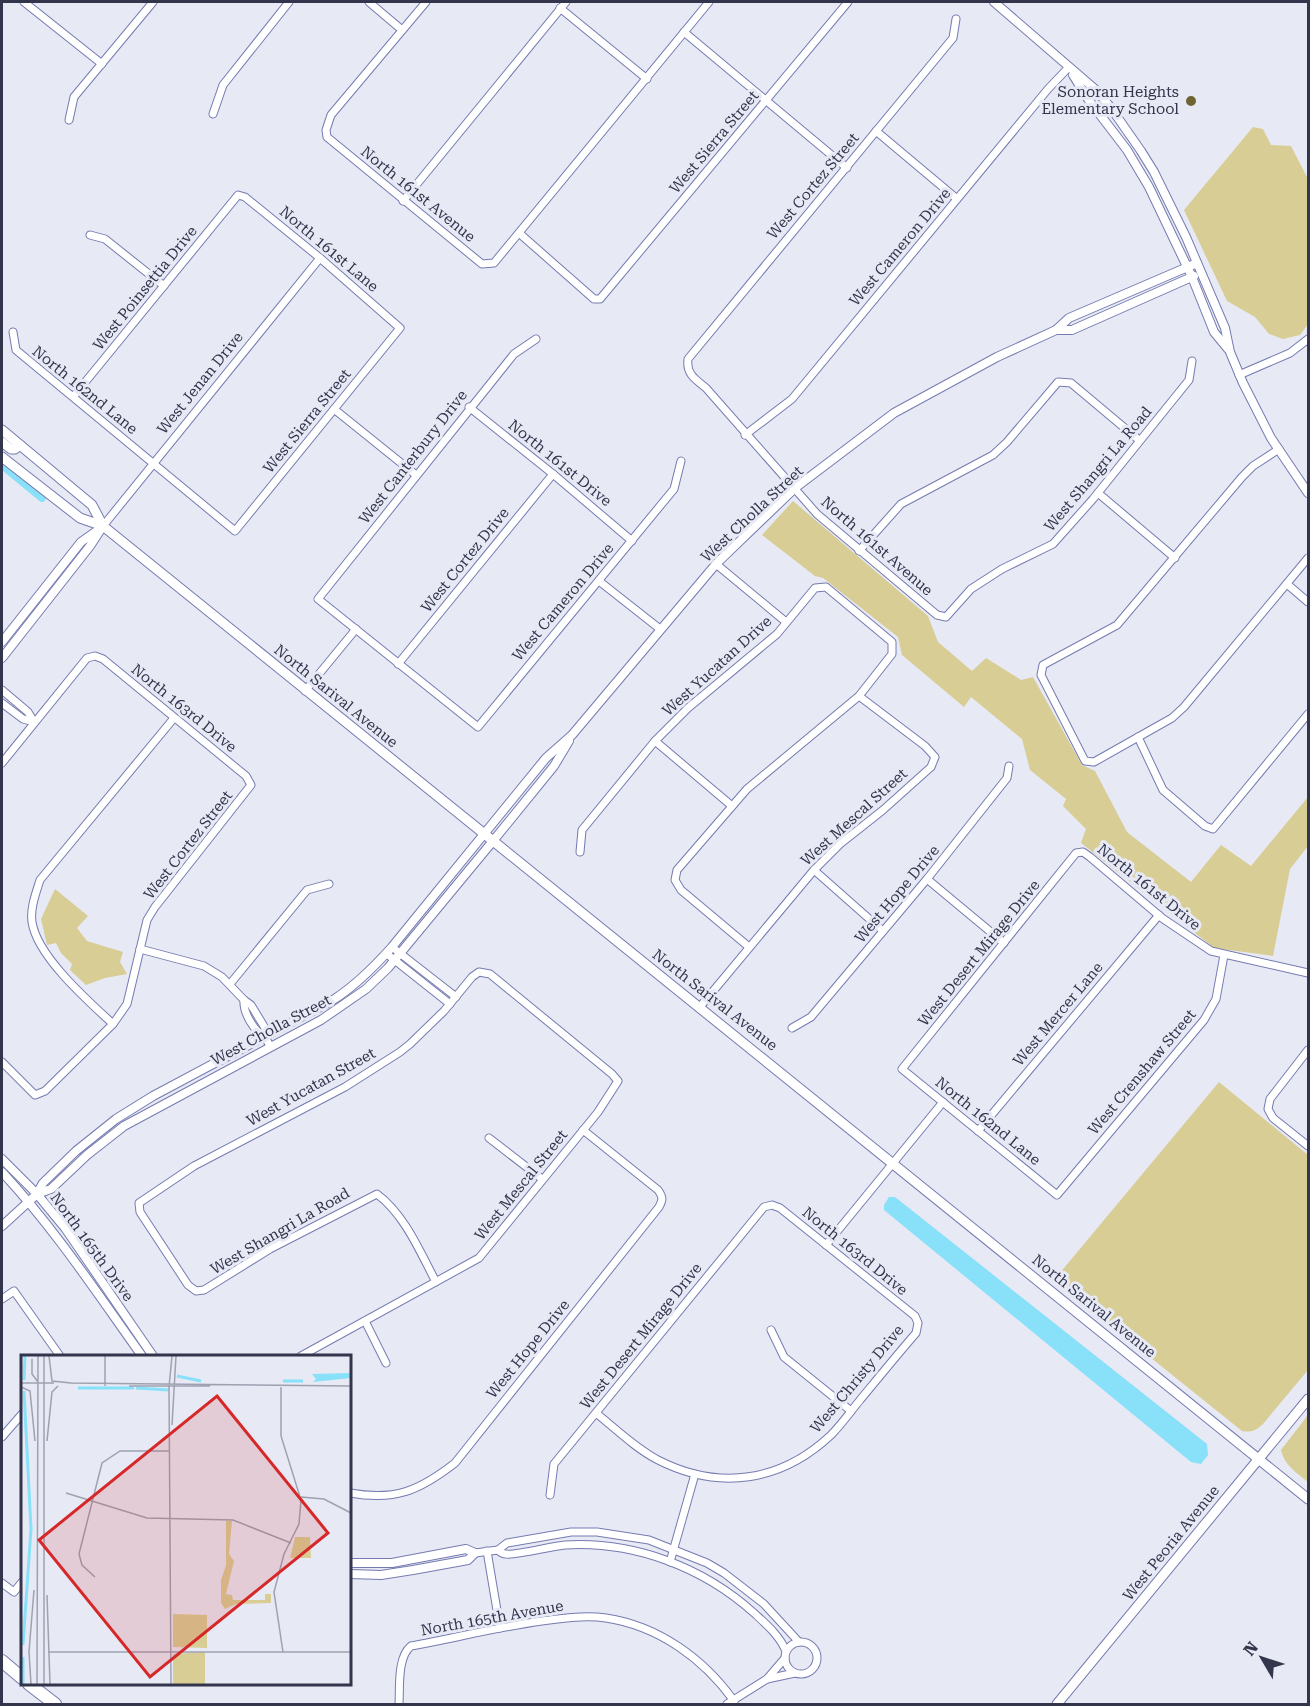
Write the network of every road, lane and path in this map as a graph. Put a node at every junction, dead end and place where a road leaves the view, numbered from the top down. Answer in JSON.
{"nodes":[{"id":1,"x":24,"y":2,"type":"edge"},
{"id":2,"x":153,"y":2,"type":"edge"},
{"id":3,"x":369,"y":2,"type":"edge"},
{"id":4,"x":426,"y":2,"type":"edge"},
{"id":5,"x":566,"y":2,"type":"edge"},
{"id":6,"x":709,"y":2,"type":"edge"},
{"id":7,"x":848,"y":2,"type":"edge"},
{"id":8,"x":994,"y":2,"type":"edge"},
{"id":9,"x":285,"y":3,"type":"edge"},
{"id":10,"x":560,"y":8,"type":"junction"},
{"id":11,"x":956,"y":19,"type":"dead end"},
{"id":12,"x":402,"y":30,"type":"junction"},
{"id":13,"x":684,"y":32,"type":"junction"},
{"id":14,"x":102,"y":64,"type":"junction"},
{"id":15,"x":1068,"y":68,"type":"junction"},
{"id":16,"x":646,"y":78,"type":"junction"},
{"id":17,"x":766,"y":101,"type":"junction"},
{"id":18,"x":213,"y":114,"type":"dead end"},
{"id":19,"x":69,"y":120,"type":"dead end"},
{"id":20,"x":876,"y":131,"type":"junction"},
{"id":21,"x":847,"y":168,"type":"junction"},
{"id":22,"x":238,"y":195,"type":"joint"},
{"id":23,"x":957,"y":199,"type":"junction"},
{"id":24,"x":403,"y":201,"type":"junction"},
{"id":25,"x":519,"y":233,"type":"junction"},
{"id":26,"x":90,"y":235,"type":"dead end"},
{"id":27,"x":320,"y":258,"type":"junction"},
{"id":28,"x":1197,"y":263,"type":"junction"},
{"id":29,"x":1187,"y":267,"type":"junction"},
{"id":30,"x":1201,"y":273,"type":"junction"},
{"id":31,"x":1192,"y":277,"type":"junction"},
{"id":32,"x":164,"y":286,"type":"junction"},
{"id":33,"x":400,"y":328,"type":"joint"},
{"id":34,"x":1056,"y":330,"type":"junction"},
{"id":35,"x":13,"y":332,"type":"dead end"},
{"id":36,"x":536,"y":339,"type":"dead end"},
{"id":37,"x":1308,"y":339,"type":"edge"},
{"id":38,"x":1230,"y":352,"type":"junction"},
{"id":39,"x":1192,"y":361,"type":"dead end"},
{"id":40,"x":687,"y":368,"type":"joint"},
{"id":41,"x":1239,"y":375,"type":"junction"},
{"id":42,"x":73,"y":397,"type":"junction"},
{"id":43,"x":470,"y":407,"type":"junction"},
{"id":44,"x":334,"y":409,"type":"junction"},
{"id":45,"x":2,"y":430,"type":"edge"},
{"id":46,"x":746,"y":435,"type":"junction"},
{"id":47,"x":1139,"y":440,"type":"junction"},
{"id":48,"x":2,"y":442,"type":"edge"},
{"id":49,"x":20,"y":445,"type":"junction"},
{"id":50,"x":1279,"y":449,"type":"junction"},
{"id":51,"x":2,"y":457,"type":"edge"},
{"id":52,"x":681,"y":461,"type":"dead end"},
{"id":53,"x":153,"y":463,"type":"junction"},
{"id":54,"x":553,"y":474,"type":"junction"},
{"id":55,"x":416,"y":475,"type":"junction"},
{"id":56,"x":795,"y":488,"type":"junction"},
{"id":57,"x":1098,"y":493,"type":"junction"},
{"id":58,"x":1308,"y":493,"type":"edge"},
{"id":59,"x":103,"y":526,"type":"junction"},
{"id":60,"x":235,"y":531,"type":"joint"},
{"id":61,"x":632,"y":540,"type":"junction"},
{"id":62,"x":859,"y":551,"type":"junction"},
{"id":63,"x":1175,"y":558,"type":"junction"},
{"id":64,"x":1308,"y":558,"type":"edge"},
{"id":65,"x":716,"y":564,"type":"junction"},
{"id":66,"x":599,"y":581,"type":"junction"},
{"id":67,"x":1287,"y":585,"type":"junction"},
{"id":68,"x":1308,"y":602,"type":"edge"},
{"id":69,"x":946,"y":617,"type":"joint"},
{"id":70,"x":786,"y":622,"type":"junction"},
{"id":71,"x":356,"y":629,"type":"junction"},
{"id":72,"x":660,"y":629,"type":"junction"},
{"id":73,"x":2,"y":642,"type":"edge"},
{"id":74,"x":2,"y":658,"type":"edge"},
{"id":75,"x":398,"y":664,"type":"junction"},
{"id":76,"x":2,"y":690,"type":"edge"},
{"id":77,"x":305,"y":691,"type":"junction"},
{"id":78,"x":859,"y":696,"type":"junction"},
{"id":79,"x":2,"y":703,"type":"edge"},
{"id":80,"x":1308,"y":714,"type":"edge"},
{"id":81,"x":174,"y":718,"type":"junction"},
{"id":82,"x":34,"y":722,"type":"junction"},
{"id":83,"x":572,"y":735,"type":"junction"},
{"id":84,"x":1138,"y":737,"type":"junction"},
{"id":85,"x":655,"y":741,"type":"junction"},
{"id":86,"x":2,"y":763,"type":"edge"},
{"id":87,"x":1009,"y":766,"type":"dead end"},
{"id":88,"x":251,"y":785,"type":"joint"},
{"id":89,"x":732,"y":806,"type":"junction"},
{"id":90,"x":483,"y":834,"type":"junction"},
{"id":91,"x":493,"y":842,"type":"junction"},
{"id":92,"x":580,"y":852,"type":"dead end"},
{"id":93,"x":1076,"y":853,"type":"joint"},
{"id":94,"x":814,"y":870,"type":"junction"},
{"id":95,"x":927,"y":879,"type":"junction"},
{"id":96,"x":329,"y":884,"type":"dead end"},
{"id":97,"x":1159,"y":915,"type":"junction"},
{"id":98,"x":883,"y":931,"type":"junction"},
{"id":99,"x":1004,"y":943,"type":"junction"},
{"id":100,"x":749,"y":947,"type":"junction"},
{"id":101,"x":140,"y":949,"type":"junction"},
{"id":102,"x":389,"y":950,"type":"junction"},
{"id":103,"x":1224,"y":954,"type":"junction"},
{"id":104,"x":397,"y":956,"type":"junction"},
{"id":105,"x":1308,"y":973,"type":"edge"},
{"id":106,"x":230,"y":984,"type":"junction"},
{"id":107,"x":456,"y":997,"type":"junction"},
{"id":108,"x":450,"y":1004,"type":"junction"},
{"id":109,"x":699,"y":1008,"type":"junction"},
{"id":110,"x":113,"y":1024,"type":"junction"},
{"id":111,"x":792,"y":1028,"type":"dead end"},
{"id":112,"x":265,"y":1037,"type":"junction"},
{"id":113,"x":270,"y":1046,"type":"junction"},
{"id":114,"x":1308,"y":1050,"type":"edge"},
{"id":115,"x":2,"y":1062,"type":"edge"},
{"id":116,"x":902,"y":1069,"type":"joint"},
{"id":117,"x":618,"y":1081,"type":"joint"},
{"id":118,"x":943,"y":1102,"type":"junction"},
{"id":119,"x":583,"y":1130,"type":"junction"},
{"id":120,"x":978,"y":1131,"type":"junction"},
{"id":121,"x":489,"y":1138,"type":"dead end"},
{"id":122,"x":1308,"y":1146,"type":"edge"},
{"id":123,"x":2,"y":1159,"type":"edge"},
{"id":124,"x":893,"y":1162,"type":"junction"},
{"id":125,"x":2,"y":1172,"type":"edge"},
{"id":126,"x":542,"y":1179,"type":"junction"},
{"id":127,"x":37,"y":1194,"type":"junction"},
{"id":128,"x":1057,"y":1195,"type":"joint"},
{"id":129,"x":28,"y":1200,"type":"junction"},
{"id":130,"x":772,"y":1205,"type":"joint"},
{"id":131,"x":2,"y":1226,"type":"edge"},
{"id":132,"x":826,"y":1245,"type":"junction"},
{"id":133,"x":436,"y":1282,"type":"junction"},
{"id":134,"x":196,"y":1291,"type":"joint"},
{"id":135,"x":2,"y":1299,"type":"edge"},
{"id":136,"x":365,"y":1321,"type":"junction"},
{"id":137,"x":918,"y":1323,"type":"joint"},
{"id":138,"x":771,"y":1330,"type":"dead end"},
{"id":139,"x":59,"y":1355,"type":"edge"},
{"id":140,"x":141,"y":1355,"type":"edge"},
{"id":141,"x":152,"y":1355,"type":"edge"},
{"id":142,"x":303,"y":1355,"type":"edge"},
{"id":143,"x":386,"y":1363,"type":"dead end"},
{"id":144,"x":1308,"y":1399,"type":"edge"},
{"id":145,"x":851,"y":1411,"type":"junction"},
{"id":146,"x":596,"y":1413,"type":"junction"},
{"id":147,"x":21,"y":1415,"type":"edge"},
{"id":148,"x":2,"y":1437,"type":"edge"},
{"id":149,"x":1258,"y":1459,"type":"junction"},
{"id":150,"x":695,"y":1474,"type":"junction"},
{"id":151,"x":351,"y":1493,"type":"edge"},
{"id":152,"x":549,"y":1495,"type":"dead end"},
{"id":153,"x":1308,"y":1499,"type":"edge"},
{"id":154,"x":674,"y":1549,"type":"junction"},
{"id":155,"x":498,"y":1550,"type":"junction"},
{"id":156,"x":487,"y":1551,"type":"junction"},
{"id":157,"x":475,"y":1553,"type":"junction"},
{"id":158,"x":670,"y":1562,"type":"junction"},
{"id":159,"x":351,"y":1563,"type":"edge"},
{"id":160,"x":351,"y":1574,"type":"edge"},
{"id":161,"x":2,"y":1583,"type":"edge"},
{"id":162,"x":21,"y":1583,"type":"edge"},
{"id":163,"x":500,"y":1628,"type":"junction"},
{"id":164,"x":799,"y":1642,"type":"junction"},
{"id":165,"x":785,"y":1654,"type":"junction"},
{"id":166,"x":2,"y":1661,"type":"edge"},
{"id":167,"x":795,"y":1673,"type":"junction"},
{"id":168,"x":21,"y":1677,"type":"edge"},
{"id":169,"x":767,"y":1679,"type":"junction"},
{"id":170,"x":31,"y":1685,"type":"edge"},
{"id":171,"x":730,"y":1703,"type":"edge"},
{"id":172,"x":55,"y":1704,"type":"edge"},
{"id":173,"x":399,"y":1704,"type":"edge"},
{"id":174,"x":1057,"y":1704,"type":"edge"}],
"edges":[{"from":1,"to":14,"type":"street"},
{"from":2,"to":14,"type":"street"},
{"from":3,"to":12,"type":"street"},
{"from":4,"to":12,"type":"street"},
{"from":5,"to":10,"type":"street"},
{"from":6,"to":13,"type":"street"},
{"from":7,"to":17,"type":"street","name":"West Sierra Street"},
{"from":8,"to":15,"type":"street"},
{"from":9,"to":18,"type":"street"},
{"from":10,"to":16,"type":"street"},
{"from":10,"to":24,"type":"street"},
{"from":11,"to":20,"type":"street","name":"West Cortez Street"},
{"from":12,"to":24,"type":"street","name":"North 161st Avenue"},
{"from":13,"to":16,"type":"street"},
{"from":13,"to":17,"type":"street"},
{"from":14,"to":19,"type":"street"},
{"from":15,"to":23,"type":"street","name":"West Cameron Drive"},
{"from":15,"to":28,"type":"street"},
{"from":15,"to":29,"type":"street"},
{"from":16,"to":25,"type":"street"},
{"from":17,"to":21,"type":"street"},
{"from":17,"to":25,"type":"street","name":"West Sierra Street"},
{"from":20,"to":21,"type":"street","name":"West Cortez Street"},
{"from":20,"to":23,"type":"street"},
{"from":21,"to":40,"type":"street","name":"West Cortez Street"},
{"from":22,"to":27,"type":"street","name":"North 161st Lane"},
{"from":22,"to":32,"type":"street","name":"West Poinsettia Drive"},
{"from":23,"to":46,"type":"street","name":"West Cameron Drive"},
{"from":24,"to":25,"type":"street","name":"North 161st Avenue"},
{"from":26,"to":32,"type":"street"},
{"from":27,"to":33,"type":"street","name":"North 161st Lane"},
{"from":27,"to":53,"type":"street","name":"West Jenan Drive"},
{"from":28,"to":29,"type":"street","name":"West Cholla Street"},
{"from":28,"to":30,"type":"street"},
{"from":29,"to":31,"type":"street"},
{"from":29,"to":34,"type":"street","name":"West Cholla Street"},
{"from":30,"to":31,"type":"street","name":"West Cholla Street"},
{"from":30,"to":38,"type":"street"},
{"from":31,"to":34,"type":"street","name":"West Cholla Street"},
{"from":31,"to":38,"type":"street"},
{"from":32,"to":42,"type":"street","name":"West Poinsettia Drive"},
{"from":33,"to":44,"type":"street","name":"West Sierra Street"},
{"from":34,"to":56,"type":"street","name":"West Cholla Street"},
{"from":35,"to":42,"type":"street","name":"North 162nd Lane"},
{"from":36,"to":43,"type":"street","name":"West Canterbury Drive"},
{"from":37,"to":41,"type":"street"},
{"from":38,"to":41,"type":"street"},
{"from":39,"to":47,"type":"street","name":"West Shangri La Road"},
{"from":40,"to":46,"type":"street","name":"North 161st Avenue"},
{"from":41,"to":50,"type":"street"},
{"from":42,"to":53,"type":"street","name":"North 162nd Lane"},
{"from":43,"to":54,"type":"street","name":"North 161st Drive"},
{"from":43,"to":55,"type":"street","name":"West Canterbury Drive"},
{"from":44,"to":55,"type":"street"},
{"from":44,"to":60,"type":"street","name":"West Sierra Street"},
{"from":45,"to":49,"type":"main road","name":"North Sarival Avenue"},
{"from":46,"to":56,"type":"street","name":"North 161st Avenue"},
{"from":47,"to":57,"type":"street","name":"West Shangri La Road"},
{"from":47,"to":62,"type":"street"},
{"from":48,"to":49,"type":"main road"},
{"from":49,"to":59,"type":"main road","name":"North Sarival Avenue"},
{"from":50,"to":58,"type":"street"},
{"from":50,"to":63,"type":"street"},
{"from":51,"to":59,"type":"main road","name":"North Sarival Avenue"},
{"from":52,"to":61,"type":"street","name":"West Cameron Drive"},
{"from":53,"to":59,"type":"street","name":"West Jenan Drive"},
{"from":53,"to":60,"type":"street","name":"North 162nd Lane"},
{"from":54,"to":61,"type":"street","name":"North 161st Drive"},
{"from":54,"to":75,"type":"street","name":"West Cortez Drive"},
{"from":55,"to":71,"type":"street","name":"West Canterbury Drive"},
{"from":56,"to":62,"type":"street","name":"North 161st Avenue"},
{"from":56,"to":65,"type":"street","name":"West Cholla Street"},
{"from":57,"to":63,"type":"street"},
{"from":57,"to":69,"type":"street","name":"West Shangri La Road"},
{"from":59,"to":73,"type":"street","name":"West Jenan Drive"},
{"from":59,"to":74,"type":"street","name":"West Jenan Drive"},
{"from":59,"to":77,"type":"main road","name":"North Sarival Avenue"},
{"from":61,"to":66,"type":"street","name":"West Cameron Drive"},
{"from":62,"to":69,"type":"street","name":"North 161st Avenue"},
{"from":63,"to":84,"type":"street"},
{"from":64,"to":67,"type":"street"},
{"from":65,"to":70,"type":"street"},
{"from":65,"to":72,"type":"street","name":"West Cholla Street"},
{"from":66,"to":72,"type":"street"},
{"from":66,"to":75,"type":"street","name":"West Cameron Drive"},
{"from":67,"to":68,"type":"street"},
{"from":67,"to":84,"type":"street"},
{"from":70,"to":78,"type":"street","name":"West Yucatan Drive"},
{"from":70,"to":85,"type":"street","name":"West Yucatan Drive"},
{"from":71,"to":75,"type":"street"},
{"from":71,"to":77,"type":"street"},
{"from":72,"to":83,"type":"street","name":"West Cholla Street"},
{"from":76,"to":82,"type":"street"},
{"from":77,"to":90,"type":"main road","name":"North Sarival Avenue"},
{"from":78,"to":89,"type":"street"},
{"from":78,"to":94,"type":"street","name":"West Mescal Street"},
{"from":79,"to":82,"type":"street"},
{"from":80,"to":84,"type":"street"},
{"from":81,"to":82,"type":"street","name":"North 163rd Drive"},
{"from":81,"to":88,"type":"street","name":"North 163rd Drive"},
{"from":81,"to":110,"type":"street"},
{"from":82,"to":86,"type":"street"},
{"from":83,"to":90,"type":"street","name":"West Cholla Street"},
{"from":83,"to":91,"type":"street","name":"West Cholla Street"},
{"from":85,"to":89,"type":"street"},
{"from":85,"to":92,"type":"street","name":"West Yucatan Drive"},
{"from":87,"to":95,"type":"street","name":"West Hope Drive"},
{"from":88,"to":101,"type":"street","name":"West Cortez Street"},
{"from":89,"to":100,"type":"street"},
{"from":90,"to":91,"type":"main road","name":"North Sarival Avenue"},
{"from":90,"to":102,"type":"street","name":"West Cholla Street"},
{"from":91,"to":104,"type":"street","name":"West Cholla Street"},
{"from":91,"to":109,"type":"main road","name":"North Sarival Avenue"},
{"from":93,"to":97,"type":"street","name":"North 161st Drive"},
{"from":93,"to":99,"type":"street","name":"West Desert Mirage Drive"},
{"from":94,"to":98,"type":"street"},
{"from":94,"to":100,"type":"street","name":"West Mescal Street"},
{"from":95,"to":98,"type":"street","name":"West Hope Drive"},
{"from":95,"to":99,"type":"street"},
{"from":96,"to":106,"type":"street"},
{"from":97,"to":103,"type":"street","name":"North 161st Drive"},
{"from":97,"to":120,"type":"street","name":"West Mercer Lane"},
{"from":98,"to":111,"type":"street","name":"West Hope Drive"},
{"from":99,"to":116,"type":"street","name":"West Desert Mirage Drive"},
{"from":100,"to":109,"type":"street","name":"West Mescal Street"},
{"from":101,"to":106,"type":"street"},
{"from":101,"to":110,"type":"street","name":"West Cortez Street"},
{"from":102,"to":104,"type":"street"},
{"from":102,"to":112,"type":"street","name":"West Cholla Street"},
{"from":103,"to":105,"type":"street","name":"North 161st Drive"},
{"from":103,"to":128,"type":"street","name":"West Crenshaw Street"},
{"from":104,"to":107,"type":"street"},
{"from":104,"to":108,"type":"street"},
{"from":104,"to":113,"type":"street","name":"West Cholla Street"},
{"from":106,"to":112,"type":"street"},
{"from":107,"to":108,"type":"street","name":"West Yucatan Street"},
{"from":107,"to":117,"type":"street","name":"West Yucatan Street"},
{"from":108,"to":134,"type":"street","name":"West Yucatan Street"},
{"from":109,"to":124,"type":"main road","name":"North Sarival Avenue"},
{"from":110,"to":115,"type":"street","name":"West Cortez Street"},
{"from":112,"to":113,"type":"street"},
{"from":112,"to":127,"type":"street","name":"West Cholla Street"},
{"from":113,"to":127,"type":"street","name":"West Cholla Street"},
{"from":114,"to":122,"type":"street"},
{"from":116,"to":118,"type":"street","name":"North 162nd Lane"},
{"from":117,"to":119,"type":"street","name":"West Mescal Street"},
{"from":118,"to":120,"type":"street","name":"North 162nd Lane"},
{"from":118,"to":124,"type":"street"},
{"from":119,"to":126,"type":"street","name":"West Mescal Street"},
{"from":119,"to":151,"type":"street","name":"West Hope Drive"},
{"from":120,"to":128,"type":"street","name":"North 162nd Lane"},
{"from":121,"to":126,"type":"street"},
{"from":123,"to":127,"type":"street","name":"North 165th Drive"},
{"from":124,"to":132,"type":"street"},
{"from":124,"to":149,"type":"main road","name":"North Sarival Avenue"},
{"from":125,"to":129,"type":"street","name":"North 165th Drive"},
{"from":126,"to":133,"type":"street","name":"West Mescal Street"},
{"from":127,"to":129,"type":"street","name":"West Cholla Street"},
{"from":127,"to":141,"type":"street","name":"North 165th Drive"},
{"from":129,"to":131,"type":"street","name":"West Cholla Street"},
{"from":129,"to":140,"type":"street","name":"North 165th Drive"},
{"from":130,"to":132,"type":"street","name":"North 163rd Drive"},
{"from":130,"to":146,"type":"street","name":"West Desert Mirage Drive"},
{"from":132,"to":137,"type":"street","name":"North 163rd Drive"},
{"from":133,"to":134,"type":"street","name":"West Shangri La Road"},
{"from":133,"to":136,"type":"street","name":"West Mescal Street"},
{"from":135,"to":139,"type":"street"},
{"from":136,"to":142,"type":"street","name":"West Mescal Street"},
{"from":136,"to":143,"type":"street"},
{"from":137,"to":145,"type":"street","name":"West Christy Drive"},
{"from":138,"to":145,"type":"street"},
{"from":144,"to":149,"type":"main road","name":"West Peoria Avenue"},
{"from":145,"to":150,"type":"street","name":"West Christy Drive"},
{"from":146,"to":150,"type":"street","name":"West Christy Drive"},
{"from":146,"to":152,"type":"street","name":"West Desert Mirage Drive"},
{"from":147,"to":148,"type":"street"},
{"from":149,"to":153,"type":"main road","name":"North Sarival Avenue"},
{"from":149,"to":174,"type":"main road","name":"West Peoria Avenue"},
{"from":150,"to":154,"type":"street"},
{"from":154,"to":155,"type":"street"},
{"from":154,"to":158,"type":"street"},
{"from":154,"to":164,"type":"street"},
{"from":155,"to":156,"type":"street"},
{"from":155,"to":158,"type":"street"},
{"from":156,"to":157,"type":"street"},
{"from":156,"to":163,"type":"street"},
{"from":157,"to":159,"type":"street"},
{"from":157,"to":160,"type":"street"},
{"from":158,"to":165,"type":"street"},
{"from":161,"to":162,"type":"street"},
{"from":163,"to":171,"type":"street","name":"North 165th Avenue"},
{"from":163,"to":173,"type":"street","name":"North 165th Avenue"},
{"from":164,"to":165,"type":"street"},
{"from":164,"to":167,"type":"street"},
{"from":165,"to":167,"type":"street"},
{"from":165,"to":169,"type":"street"},
{"from":166,"to":168,"type":"highway"},
{"from":167,"to":169,"type":"street"},
{"from":169,"to":171,"type":"street"},
{"from":170,"to":172,"type":"highway"}]}
